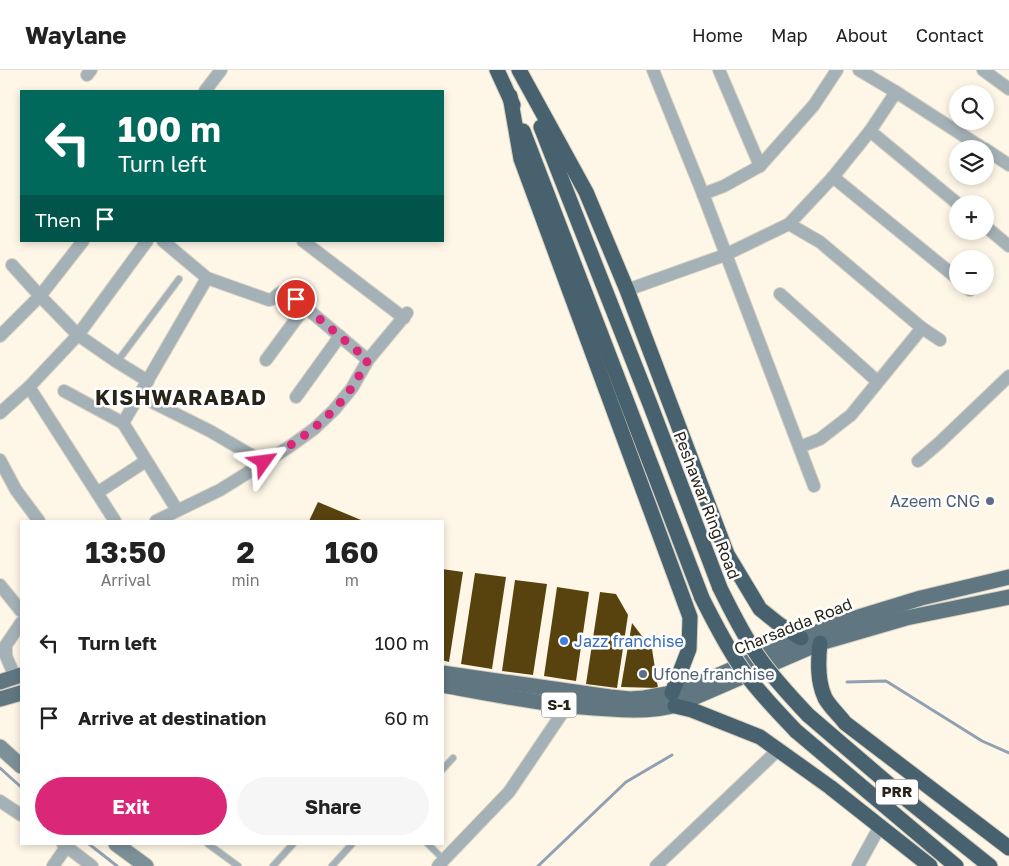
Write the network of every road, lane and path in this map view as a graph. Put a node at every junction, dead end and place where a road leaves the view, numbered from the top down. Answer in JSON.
{"nodes":[{"id":1,"x":221,"y":70,"type":"edge"},
{"id":2,"x":497,"y":70,"type":"edge"},
{"id":3,"x":518,"y":70,"type":"edge"},
{"id":4,"x":653,"y":70,"type":"edge"},
{"id":5,"x":719,"y":70,"type":"edge"},
{"id":6,"x":837,"y":70,"type":"edge"},
{"id":7,"x":859,"y":70,"type":"edge"},
{"id":8,"x":983,"y":70,"type":"edge"},
{"id":9,"x":1009,"y":89,"type":"edge"},
{"id":10,"x":206,"y":90,"type":"edge"},
{"id":11,"x":896,"y":92,"type":"junction"},
{"id":12,"x":510,"y":96,"type":"junction"},
{"id":13,"x":870,"y":131,"type":"junction"},
{"id":14,"x":971,"y":140,"type":"edge"},
{"id":15,"x":994,"y":155,"type":"edge"},
{"id":16,"x":1009,"y":165,"type":"edge"},
{"id":17,"x":760,"y":166,"type":"junction"},
{"id":18,"x":832,"y":177,"type":"junction"},
{"id":19,"x":703,"y":194,"type":"junction"},
{"id":20,"x":949,"y":197,"type":"edge"},
{"id":21,"x":789,"y":224,"type":"junction"},
{"id":22,"x":994,"y":234,"type":"edge"},
{"id":23,"x":82,"y":242,"type":"edge"},
{"id":24,"x":146,"y":242,"type":"edge"},
{"id":25,"x":164,"y":242,"type":"edge"},
{"id":26,"x":304,"y":242,"type":"edge"},
{"id":27,"x":1009,"y":246,"type":"edge"},
{"id":28,"x":726,"y":255,"type":"junction"},
{"id":29,"x":12,"y":265,"type":"dead end"},
{"id":30,"x":949,"y":272,"type":"edge"},
{"id":31,"x":207,"y":278,"type":"junction"},
{"id":32,"x":179,"y":279,"type":"dead end"},
{"id":33,"x":627,"y":290,"type":"junction"},
{"id":34,"x":780,"y":294,"type":"dead end"},
{"id":35,"x":40,"y":296,"type":"junction"},
{"id":36,"x":305,"y":307,"type":"junction"},
{"id":37,"x":922,"y":328,"type":"junction"},
{"id":38,"x":78,"y":335,"type":"junction"},
{"id":39,"x":0,"y":336,"type":"edge"},
{"id":40,"x":340,"y":336,"type":"junction"},
{"id":41,"x":940,"y":340,"type":"dead end"},
{"id":42,"x":266,"y":360,"type":"dead end"},
{"id":43,"x":368,"y":360,"type":"junction"},
{"id":44,"x":117,"y":362,"type":"junction"},
{"id":45,"x":1009,"y":376,"type":"edge"},
{"id":46,"x":148,"y":381,"type":"junction"},
{"id":47,"x":878,"y":381,"type":"junction"},
{"id":48,"x":29,"y":387,"type":"junction"},
{"id":49,"x":64,"y":391,"type":"dead end"},
{"id":50,"x":140,"y":396,"type":"junction"},
{"id":51,"x":296,"y":397,"type":"dead end"},
{"id":52,"x":0,"y":413,"type":"edge"},
{"id":53,"x":123,"y":423,"type":"junction"},
{"id":54,"x":800,"y":446,"type":"junction"},
{"id":55,"x":0,"y":460,"type":"edge"},
{"id":56,"x":146,"y":461,"type":"junction"},
{"id":57,"x":918,"y":461,"type":"dead end"},
{"id":58,"x":264,"y":462,"type":"junction"},
{"id":59,"x":814,"y":486,"type":"dead end"},
{"id":60,"x":96,"y":493,"type":"junction"},
{"id":61,"x":177,"y":510,"type":"junction"},
{"id":62,"x":38,"y":520,"type":"edge"},
{"id":63,"x":114,"y":520,"type":"edge"},
{"id":64,"x":158,"y":520,"type":"edge"},
{"id":65,"x":1009,"y":577,"type":"edge"},
{"id":66,"x":0,"y":585,"type":"edge"},
{"id":67,"x":1009,"y":596,"type":"edge"},
{"id":68,"x":20,"y":610,"type":"edge"},
{"id":69,"x":20,"y":624,"type":"edge"},
{"id":70,"x":802,"y":638,"type":"junction"},
{"id":71,"x":820,"y":643,"type":"junction"},
{"id":72,"x":444,"y":672,"type":"edge"},
{"id":73,"x":18,"y":676,"type":"edge"},
{"id":74,"x":0,"y":682,"type":"edge"},
{"id":75,"x":444,"y":686,"type":"edge"},
{"id":76,"x":20,"y":694,"type":"edge"},
{"id":77,"x":0,"y":699,"type":"edge"},
{"id":78,"x":674,"y":699,"type":"junction"},
{"id":79,"x":567,"y":706,"type":"junction"},
{"id":80,"x":0,"y":747,"type":"edge"},
{"id":81,"x":778,"y":750,"type":"junction"},
{"id":82,"x":453,"y":758,"type":"dead end"},
{"id":83,"x":20,"y":765,"type":"edge"},
{"id":84,"x":444,"y":768,"type":"edge"},
{"id":85,"x":0,"y":801,"type":"edge"},
{"id":86,"x":20,"y":814,"type":"edge"},
{"id":87,"x":880,"y":826,"type":"junction"},
{"id":88,"x":65,"y":845,"type":"edge"},
{"id":89,"x":117,"y":845,"type":"edge"},
{"id":90,"x":209,"y":845,"type":"edge"},
{"id":91,"x":292,"y":845,"type":"edge"},
{"id":92,"x":351,"y":845,"type":"edge"},
{"id":93,"x":429,"y":845,"type":"edge"},
{"id":94,"x":1009,"y":848,"type":"edge"},
{"id":95,"x":441,"y":863,"type":"edge"},
{"id":96,"x":53,"y":866,"type":"edge"},
{"id":97,"x":92,"y":866,"type":"edge"},
{"id":98,"x":146,"y":866,"type":"edge"},
{"id":99,"x":238,"y":866,"type":"edge"},
{"id":100,"x":273,"y":866,"type":"edge"},
{"id":101,"x":332,"y":866,"type":"edge"},
{"id":102,"x":656,"y":866,"type":"edge"},
{"id":103,"x":858,"y":866,"type":"edge"},
{"id":104,"x":930,"y":866,"type":"edge"},
{"id":105,"x":956,"y":866,"type":"edge"},
{"id":106,"x":990,"y":866,"type":"edge"}],
"edges":[{"from":1,"to":10,"type":"street"},
{"from":2,"to":12,"type":"highway"},
{"from":3,"to":33,"type":"highway"},
{"from":3,"to":106,"type":"highway","name":"Peshawar Ring Road","number":"PRR","bridge":true},
{"from":4,"to":19,"type":"street"},
{"from":5,"to":17,"type":"street"},
{"from":6,"to":17,"type":"street"},
{"from":7,"to":11,"type":"street"},
{"from":8,"to":9,"type":"street"},
{"from":11,"to":13,"type":"street"},
{"from":11,"to":14,"type":"street"},
{"from":12,"to":78,"type":"highway"},
{"from":12,"to":105,"type":"highway","number":"PRR","bridge":true},
{"from":13,"to":18,"type":"street"},
{"from":13,"to":20,"type":"street"},
{"from":15,"to":16,"type":"street"},
{"from":17,"to":19,"type":"street"},
{"from":18,"to":21,"type":"street"},
{"from":18,"to":30,"type":"street"},
{"from":19,"to":28,"type":"street"},
{"from":21,"to":28,"type":"street"},
{"from":21,"to":37,"type":"street"},
{"from":22,"to":27,"type":"street"},
{"from":23,"to":35,"type":"street"},
{"from":24,"to":38,"type":"street"},
{"from":25,"to":31,"type":"street"},
{"from":26,"to":43,"type":"street"},
{"from":28,"to":33,"type":"street"},
{"from":28,"to":54,"type":"street"},
{"from":29,"to":35,"type":"street"},
{"from":31,"to":36,"type":"street"},
{"from":31,"to":46,"type":"street"},
{"from":32,"to":44,"type":"lane"},
{"from":33,"to":70,"type":"highway"},
{"from":34,"to":47,"type":"street"},
{"from":35,"to":38,"type":"street"},
{"from":35,"to":39,"type":"street"},
{"from":36,"to":40,"type":"street"},
{"from":36,"to":42,"type":"street"},
{"from":37,"to":41,"type":"street"},
{"from":37,"to":47,"type":"street"},
{"from":38,"to":44,"type":"street"},
{"from":38,"to":48,"type":"street"},
{"from":40,"to":43,"type":"street"},
{"from":40,"to":51,"type":"street"},
{"from":43,"to":58,"type":"street"},
{"from":44,"to":46,"type":"street"},
{"from":45,"to":57,"type":"street"},
{"from":46,"to":50,"type":"street"},
{"from":47,"to":54,"type":"street"},
{"from":48,"to":52,"type":"street"},
{"from":48,"to":60,"type":"street"},
{"from":49,"to":53,"type":"street"},
{"from":50,"to":53,"type":"street"},
{"from":50,"to":58,"type":"street"},
{"from":53,"to":56,"type":"street"},
{"from":54,"to":59,"type":"street"},
{"from":55,"to":62,"type":"street"},
{"from":56,"to":60,"type":"street"},
{"from":56,"to":61,"type":"street"},
{"from":58,"to":61,"type":"street"},
{"from":60,"to":63,"type":"street"},
{"from":61,"to":64,"type":"street"},
{"from":65,"to":70,"type":"main road","name":"Charsadda Road","number":"S-1"},
{"from":66,"to":68,"type":"street"},
{"from":67,"to":71,"type":"main road","name":"Charsadda Road","number":"S-1"},
{"from":69,"to":73,"type":"street"},
{"from":70,"to":78,"type":"main road","name":"Charsadda Road","number":"S-1"},
{"from":71,"to":78,"type":"main road","name":"Charsadda Road","number":"S-1"},
{"from":71,"to":94,"type":"highway"},
{"from":72,"to":78,"type":"main road","name":"Charsadda Road","number":"S-1"},
{"from":73,"to":74,"type":"main road"},
{"from":75,"to":79,"type":"main road","name":"Charsadda Road","number":"S-1"},
{"from":76,"to":77,"type":"main road"},
{"from":78,"to":79,"type":"main road","name":"Charsadda Road","number":"S-1"},
{"from":78,"to":81,"type":"highway"},
{"from":79,"to":95,"type":"street"},
{"from":80,"to":83,"type":"street"},
{"from":81,"to":87,"type":"highway"},
{"from":81,"to":102,"type":"street"},
{"from":82,"to":84,"type":"lane"},
{"from":85,"to":86,"type":"street"},
{"from":87,"to":103,"type":"street"},
{"from":87,"to":104,"type":"highway"},
{"from":88,"to":96,"type":"street"},
{"from":88,"to":97,"type":"street"},
{"from":89,"to":98,"type":"street"},
{"from":90,"to":99,"type":"lane"},
{"from":91,"to":100,"type":"lane"},
{"from":92,"to":101,"type":"lane"},
{"from":93,"to":95,"type":"lane"}]}
